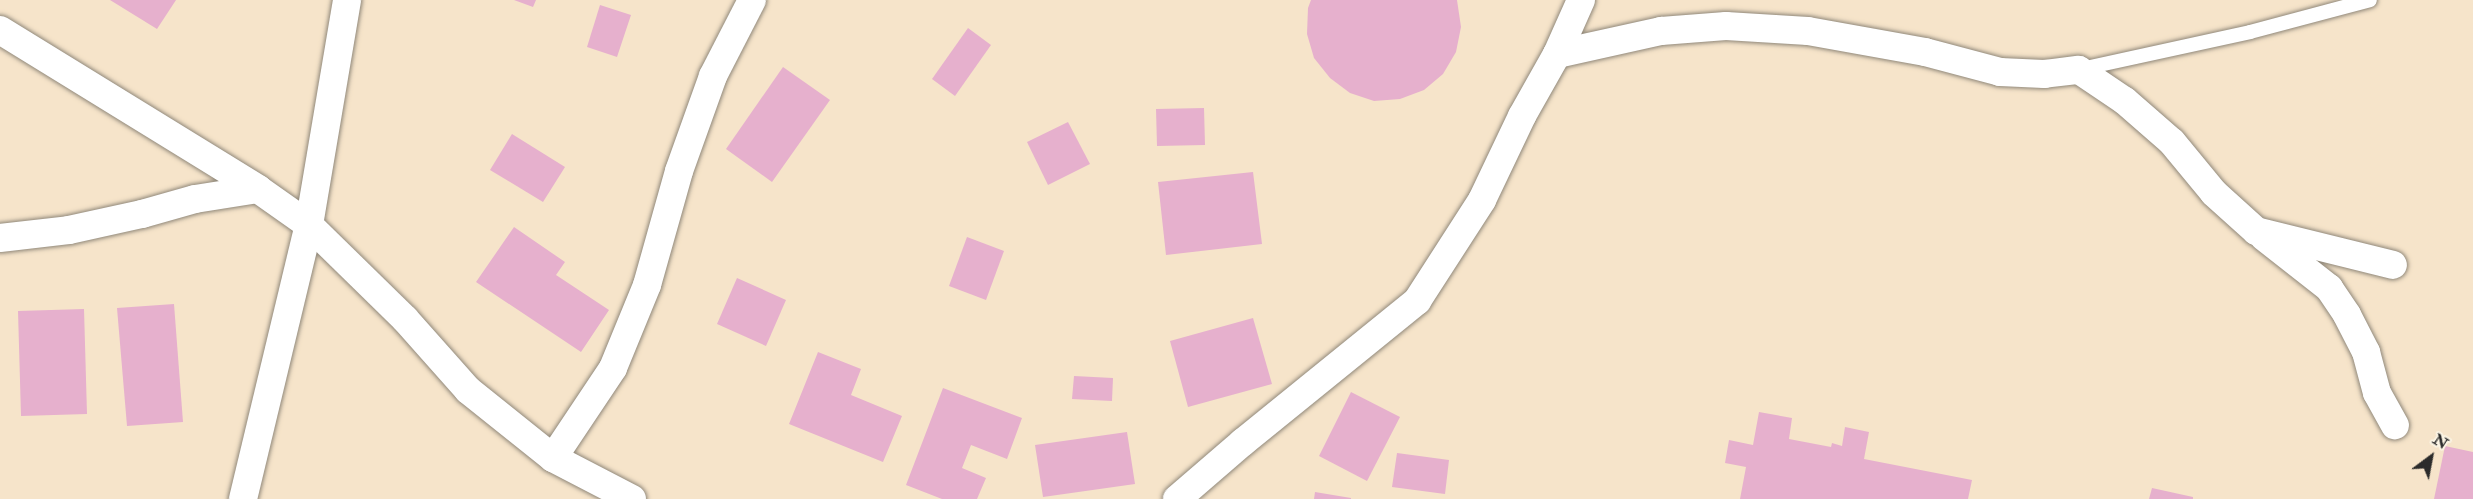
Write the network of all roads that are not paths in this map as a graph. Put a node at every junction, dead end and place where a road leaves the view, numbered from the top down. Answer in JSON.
{"nodes":[{"id":1,"x":347,"y":0,"type":"edge"},
{"id":2,"x":753,"y":0,"type":"edge"},
{"id":3,"x":1581,"y":0,"type":"edge"},
{"id":4,"x":2370,"y":0,"type":"edge"},
{"id":5,"x":0,"y":30,"type":"edge"},
{"id":6,"x":1557,"y":54,"type":"junction"},
{"id":7,"x":2079,"y":70,"type":"junction"},
{"id":8,"x":258,"y":189,"type":"junction"},
{"id":9,"x":309,"y":225,"type":"junction"},
{"id":10,"x":2256,"y":231,"type":"junction"},
{"id":11,"x":0,"y":238,"type":"edge"},
{"id":12,"x":2393,"y":265,"type":"dead end"},
{"id":13,"x":2395,"y":425,"type":"dead end"},
{"id":14,"x":554,"y":458,"type":"junction"},
{"id":15,"x":243,"y":499,"type":"edge"},
{"id":16,"x":632,"y":499,"type":"edge"},
{"id":17,"x":1178,"y":499,"type":"edge"}],
"edges":[{"from":1,"to":9,"type":"street"},
{"from":2,"to":14,"type":"street"},
{"from":3,"to":6,"type":"street"},
{"from":4,"to":7,"type":"lane"},
{"from":5,"to":8,"type":"street"},
{"from":6,"to":7,"type":"street"},
{"from":6,"to":17,"type":"street"},
{"from":7,"to":10,"type":"street"},
{"from":8,"to":9,"type":"street"},
{"from":8,"to":11,"type":"street"},
{"from":9,"to":14,"type":"street"},
{"from":9,"to":15,"type":"street"},
{"from":10,"to":12,"type":"street"},
{"from":10,"to":13,"type":"street"},
{"from":14,"to":16,"type":"street"}]}
